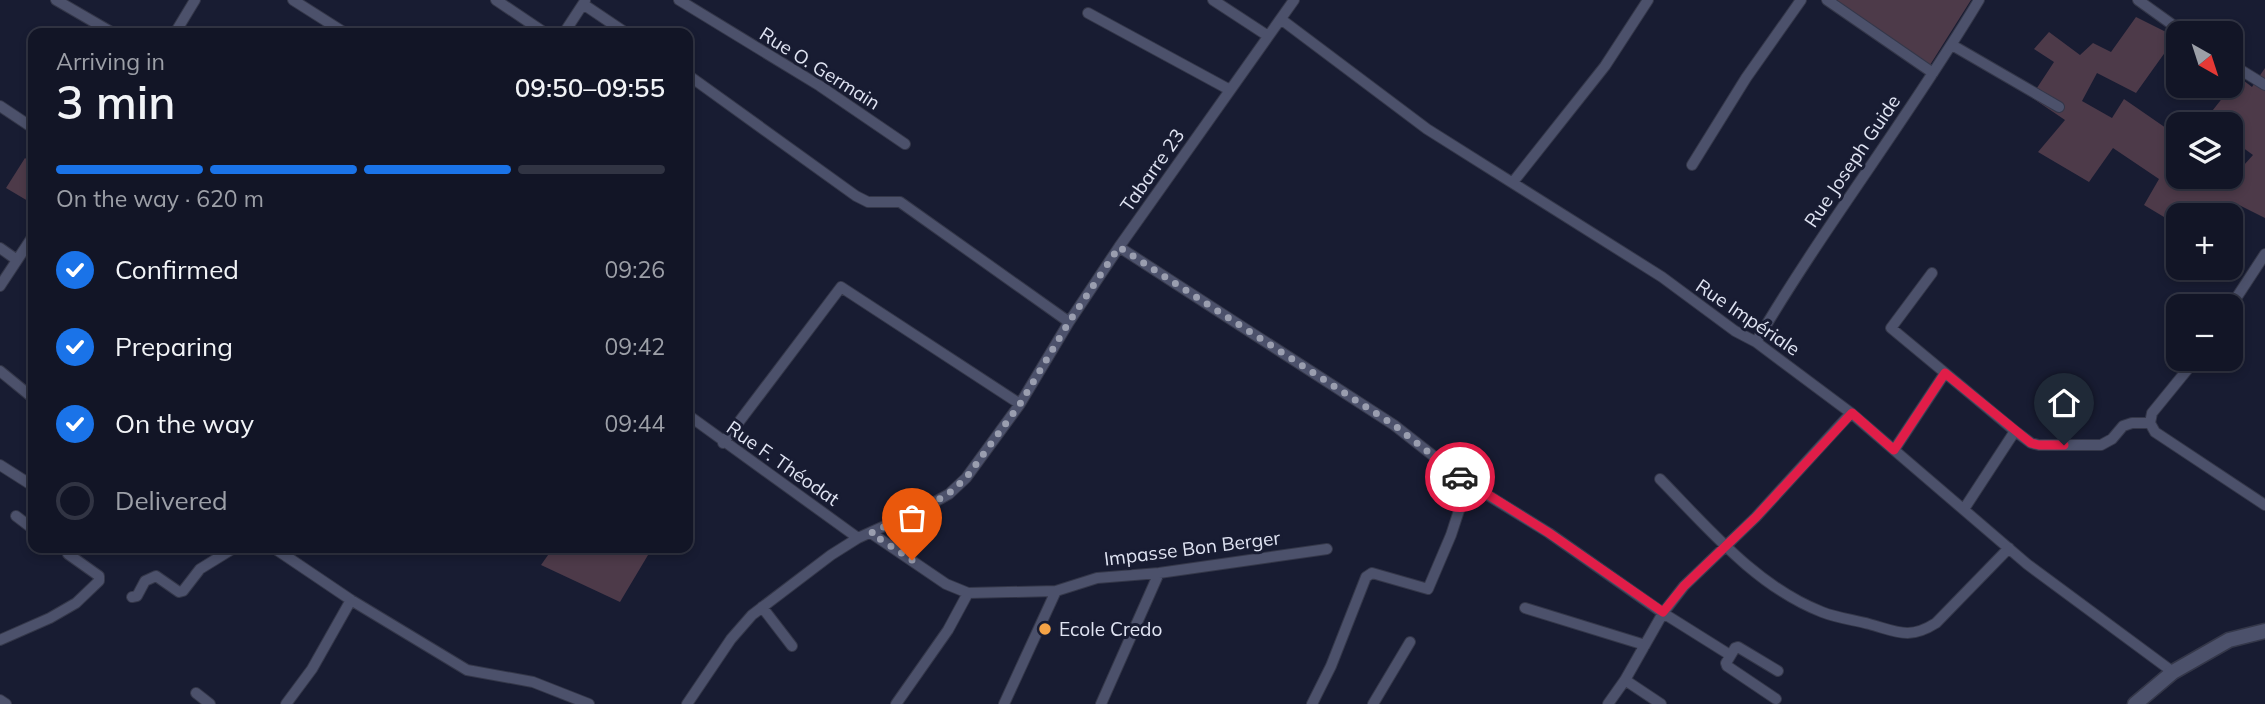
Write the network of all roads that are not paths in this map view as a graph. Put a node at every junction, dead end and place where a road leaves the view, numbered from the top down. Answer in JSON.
{"nodes":[{"id":1,"x":56,"y":0,"type":"edge"},
{"id":2,"x":195,"y":0,"type":"edge"},
{"id":3,"x":293,"y":0,"type":"edge"},
{"id":4,"x":496,"y":0,"type":"edge"},
{"id":5,"x":679,"y":0,"type":"edge"},
{"id":6,"x":1213,"y":0,"type":"edge"},
{"id":7,"x":1294,"y":0,"type":"edge"},
{"id":8,"x":1648,"y":0,"type":"edge"},
{"id":9,"x":1801,"y":0,"type":"edge"},
{"id":10,"x":1827,"y":0,"type":"edge"},
{"id":11,"x":1979,"y":0,"type":"edge"},
{"id":12,"x":2138,"y":0,"type":"edge"},
{"id":13,"x":585,"y":2,"type":"edge"},
{"id":14,"x":1088,"y":13,"type":"dead end"},
{"id":15,"x":1282,"y":20,"type":"junction"},
{"id":16,"x":2167,"y":21,"type":"edge"},
{"id":17,"x":104,"y":28,"type":"edge"},
{"id":18,"x":179,"y":28,"type":"edge"},
{"id":19,"x":337,"y":28,"type":"edge"},
{"id":20,"x":538,"y":28,"type":"edge"},
{"id":21,"x":568,"y":28,"type":"edge"},
{"id":22,"x":619,"y":28,"type":"edge"},
{"id":23,"x":1269,"y":36,"type":"junction"},
{"id":24,"x":1952,"y":45,"type":"junction"},
{"id":25,"x":2244,"y":72,"type":"edge"},
{"id":26,"x":1933,"y":73,"type":"junction"},
{"id":27,"x":693,"y":79,"type":"edge"},
{"id":28,"x":2265,"y":85,"type":"edge"},
{"id":29,"x":1230,"y":90,"type":"junction"},
{"id":30,"x":0,"y":106,"type":"edge"},
{"id":31,"x":2059,"y":107,"type":"dead end"},
{"id":32,"x":28,"y":125,"type":"edge"},
{"id":33,"x":905,"y":145,"type":"dead end"},
{"id":34,"x":1692,"y":165,"type":"dead end"},
{"id":35,"x":1513,"y":182,"type":"junction"},
{"id":36,"x":28,"y":244,"type":"edge"},
{"id":37,"x":1119,"y":247,"type":"junction"},
{"id":38,"x":0,"y":248,"type":"edge"},
{"id":39,"x":2265,"y":254,"type":"edge"},
{"id":40,"x":17,"y":260,"type":"junction"},
{"id":41,"x":1931,"y":273,"type":"dead end"},
{"id":42,"x":0,"y":286,"type":"edge"},
{"id":43,"x":2239,"y":294,"type":"edge"},
{"id":44,"x":1069,"y":322,"type":"junction"},
{"id":45,"x":1756,"y":342,"type":"junction"},
{"id":46,"x":2186,"y":371,"type":"edge"},
{"id":47,"x":0,"y":372,"type":"edge"},
{"id":48,"x":1945,"y":373,"type":"junction"},
{"id":49,"x":28,"y":394,"type":"edge"},
{"id":50,"x":1020,"y":404,"type":"junction"},
{"id":51,"x":1852,"y":413,"type":"junction"},
{"id":52,"x":693,"y":419,"type":"edge"},
{"id":53,"x":2150,"y":423,"type":"junction"},
{"id":54,"x":2015,"y":431,"type":"junction"},
{"id":55,"x":723,"y":443,"type":"junction"},
{"id":56,"x":1894,"y":450,"type":"junction"},
{"id":57,"x":0,"y":465,"type":"edge"},
{"id":58,"x":1660,"y":479,"type":"dead end"},
{"id":59,"x":28,"y":483,"type":"edge"},
{"id":60,"x":1468,"y":483,"type":"junction"},
{"id":61,"x":2265,"y":505,"type":"edge"},
{"id":62,"x":1964,"y":509,"type":"junction"},
{"id":63,"x":16,"y":516,"type":"dead end"},
{"id":64,"x":28,"y":525,"type":"edge"},
{"id":65,"x":871,"y":533,"type":"junction"},
{"id":66,"x":858,"y":538,"type":"junction"},
{"id":67,"x":1726,"y":546,"type":"junction"},
{"id":68,"x":2009,"y":548,"type":"junction"},
{"id":69,"x":1327,"y":549,"type":"dead end"},
{"id":70,"x":70,"y":553,"type":"edge"},
{"id":71,"x":226,"y":553,"type":"edge"},
{"id":72,"x":281,"y":553,"type":"edge"},
{"id":73,"x":1159,"y":573,"type":"junction"},
{"id":74,"x":1056,"y":591,"type":"junction"},
{"id":75,"x":968,"y":593,"type":"junction"},
{"id":76,"x":132,"y":597,"type":"dead end"},
{"id":77,"x":351,"y":600,"type":"junction"},
{"id":78,"x":762,"y":607,"type":"junction"},
{"id":79,"x":1525,"y":608,"type":"dead end"},
{"id":80,"x":1663,"y":612,"type":"junction"},
{"id":81,"x":2265,"y":631,"type":"edge"},
{"id":82,"x":0,"y":640,"type":"edge"},
{"id":83,"x":1410,"y":642,"type":"dead end"},
{"id":84,"x":1645,"y":645,"type":"junction"},
{"id":85,"x":792,"y":646,"type":"dead end"},
{"id":86,"x":1730,"y":655,"type":"junction"},
{"id":87,"x":1778,"y":671,"type":"dead end"},
{"id":88,"x":2173,"y":672,"type":"junction"},
{"id":89,"x":1625,"y":680,"type":"junction"},
{"id":90,"x":196,"y":693,"type":"dead end"},
{"id":91,"x":1776,"y":699,"type":"dead end"},
{"id":92,"x":0,"y":700,"type":"edge"},
{"id":93,"x":6,"y":704,"type":"edge"},
{"id":94,"x":210,"y":704,"type":"edge"},
{"id":95,"x":286,"y":704,"type":"edge"},
{"id":96,"x":589,"y":704,"type":"edge"},
{"id":97,"x":687,"y":704,"type":"edge"},
{"id":98,"x":896,"y":704,"type":"edge"},
{"id":99,"x":1004,"y":704,"type":"edge"},
{"id":100,"x":1101,"y":704,"type":"edge"},
{"id":101,"x":1312,"y":704,"type":"edge"},
{"id":102,"x":1373,"y":704,"type":"edge"},
{"id":103,"x":1608,"y":704,"type":"edge"},
{"id":104,"x":1661,"y":704,"type":"edge"},
{"id":105,"x":2135,"y":704,"type":"edge"}],
"edges":[{"from":1,"to":17,"type":"street"},
{"from":2,"to":18,"type":"street"},
{"from":3,"to":19,"type":"street"},
{"from":4,"to":20,"type":"street"},
{"from":5,"to":33,"type":"street","name":"Rue O. Germain"},
{"from":6,"to":23,"type":"street"},
{"from":7,"to":15,"type":"street","name":"Tabarre 23"},
{"from":8,"to":35,"type":"street"},
{"from":9,"to":34,"type":"street"},
{"from":10,"to":26,"type":"street"},
{"from":11,"to":24,"type":"street","name":"Rue Joseph Guide"},
{"from":12,"to":16,"type":"street"},
{"from":13,"to":21,"type":"street"},
{"from":13,"to":22,"type":"street"},
{"from":14,"to":29,"type":"street"},
{"from":15,"to":23,"type":"street","name":"Tabarre 23"},
{"from":15,"to":35,"type":"street","name":"Rue Impériale"},
{"from":23,"to":29,"type":"street","name":"Tabarre 23"},
{"from":24,"to":26,"type":"street","name":"Rue Joseph Guide"},
{"from":24,"to":31,"type":"street"},
{"from":25,"to":28,"type":"street"},
{"from":26,"to":45,"type":"street","name":"Rue Joseph Guide"},
{"from":27,"to":44,"type":"street"},
{"from":29,"to":37,"type":"street","name":"Tabarre 23"},
{"from":30,"to":32,"type":"street"},
{"from":35,"to":45,"type":"street","name":"Rue Impériale"},
{"from":36,"to":40,"type":"street"},
{"from":37,"to":44,"type":"street","name":"Tabarre 23"},
{"from":37,"to":60,"type":"street"},
{"from":38,"to":40,"type":"street"},
{"from":39,"to":43,"type":"street"},
{"from":40,"to":42,"type":"street"},
{"from":41,"to":48,"type":"street"},
{"from":44,"to":50,"type":"street","name":"Tabarre 23"},
{"from":45,"to":51,"type":"street","name":"Rue Impériale"},
{"from":46,"to":53,"type":"street"},
{"from":47,"to":49,"type":"street"},
{"from":48,"to":54,"type":"street"},
{"from":48,"to":56,"type":"street"},
{"from":50,"to":55,"type":"street"},
{"from":50,"to":65,"type":"street","name":"Tabarre 23"},
{"from":51,"to":56,"type":"street","name":"Rue Impériale"},
{"from":51,"to":67,"type":"street"},
{"from":52,"to":55,"type":"street","name":"Rue F. Théodat"},
{"from":53,"to":54,"type":"street"},
{"from":53,"to":61,"type":"street"},
{"from":54,"to":62,"type":"street"},
{"from":55,"to":66,"type":"street","name":"Rue F. Théodat"},
{"from":56,"to":62,"type":"street","name":"Rue Impériale"},
{"from":57,"to":59,"type":"street"},
{"from":58,"to":67,"type":"street"},
{"from":60,"to":80,"type":"street"},
{"from":60,"to":101,"type":"street"},
{"from":62,"to":68,"type":"street","name":"Rue Impériale"},
{"from":63,"to":64,"type":"street"},
{"from":65,"to":66,"type":"street","name":"Tabarre 23"},
{"from":65,"to":75,"type":"street","name":"Impasse Bon Berger"},
{"from":66,"to":78,"type":"street","name":"Tabarre 23"},
{"from":67,"to":68,"type":"street"},
{"from":67,"to":80,"type":"street"},
{"from":68,"to":88,"type":"street","name":"Rue Impériale"},
{"from":69,"to":73,"type":"street","name":"Impasse Bon Berger"},
{"from":70,"to":82,"type":"street"},
{"from":71,"to":76,"type":"street"},
{"from":72,"to":77,"type":"street"},
{"from":73,"to":74,"type":"street","name":"Impasse Bon Berger"},
{"from":73,"to":100,"type":"street"},
{"from":74,"to":75,"type":"street","name":"Impasse Bon Berger"},
{"from":74,"to":99,"type":"street"},
{"from":75,"to":98,"type":"street"},
{"from":77,"to":95,"type":"street"},
{"from":77,"to":96,"type":"street"},
{"from":78,"to":85,"type":"street"},
{"from":78,"to":97,"type":"street","name":"Tabarre 23"},
{"from":79,"to":84,"type":"street"},
{"from":80,"to":84,"type":"street"},
{"from":80,"to":86,"type":"street"},
{"from":81,"to":88,"type":"street"},
{"from":83,"to":102,"type":"street"},
{"from":84,"to":89,"type":"street"},
{"from":86,"to":87,"type":"street"},
{"from":86,"to":91,"type":"street"},
{"from":88,"to":105,"type":"street"},
{"from":89,"to":103,"type":"street"},
{"from":89,"to":104,"type":"street"},
{"from":90,"to":94,"type":"street"},
{"from":92,"to":93,"type":"street"}]}
